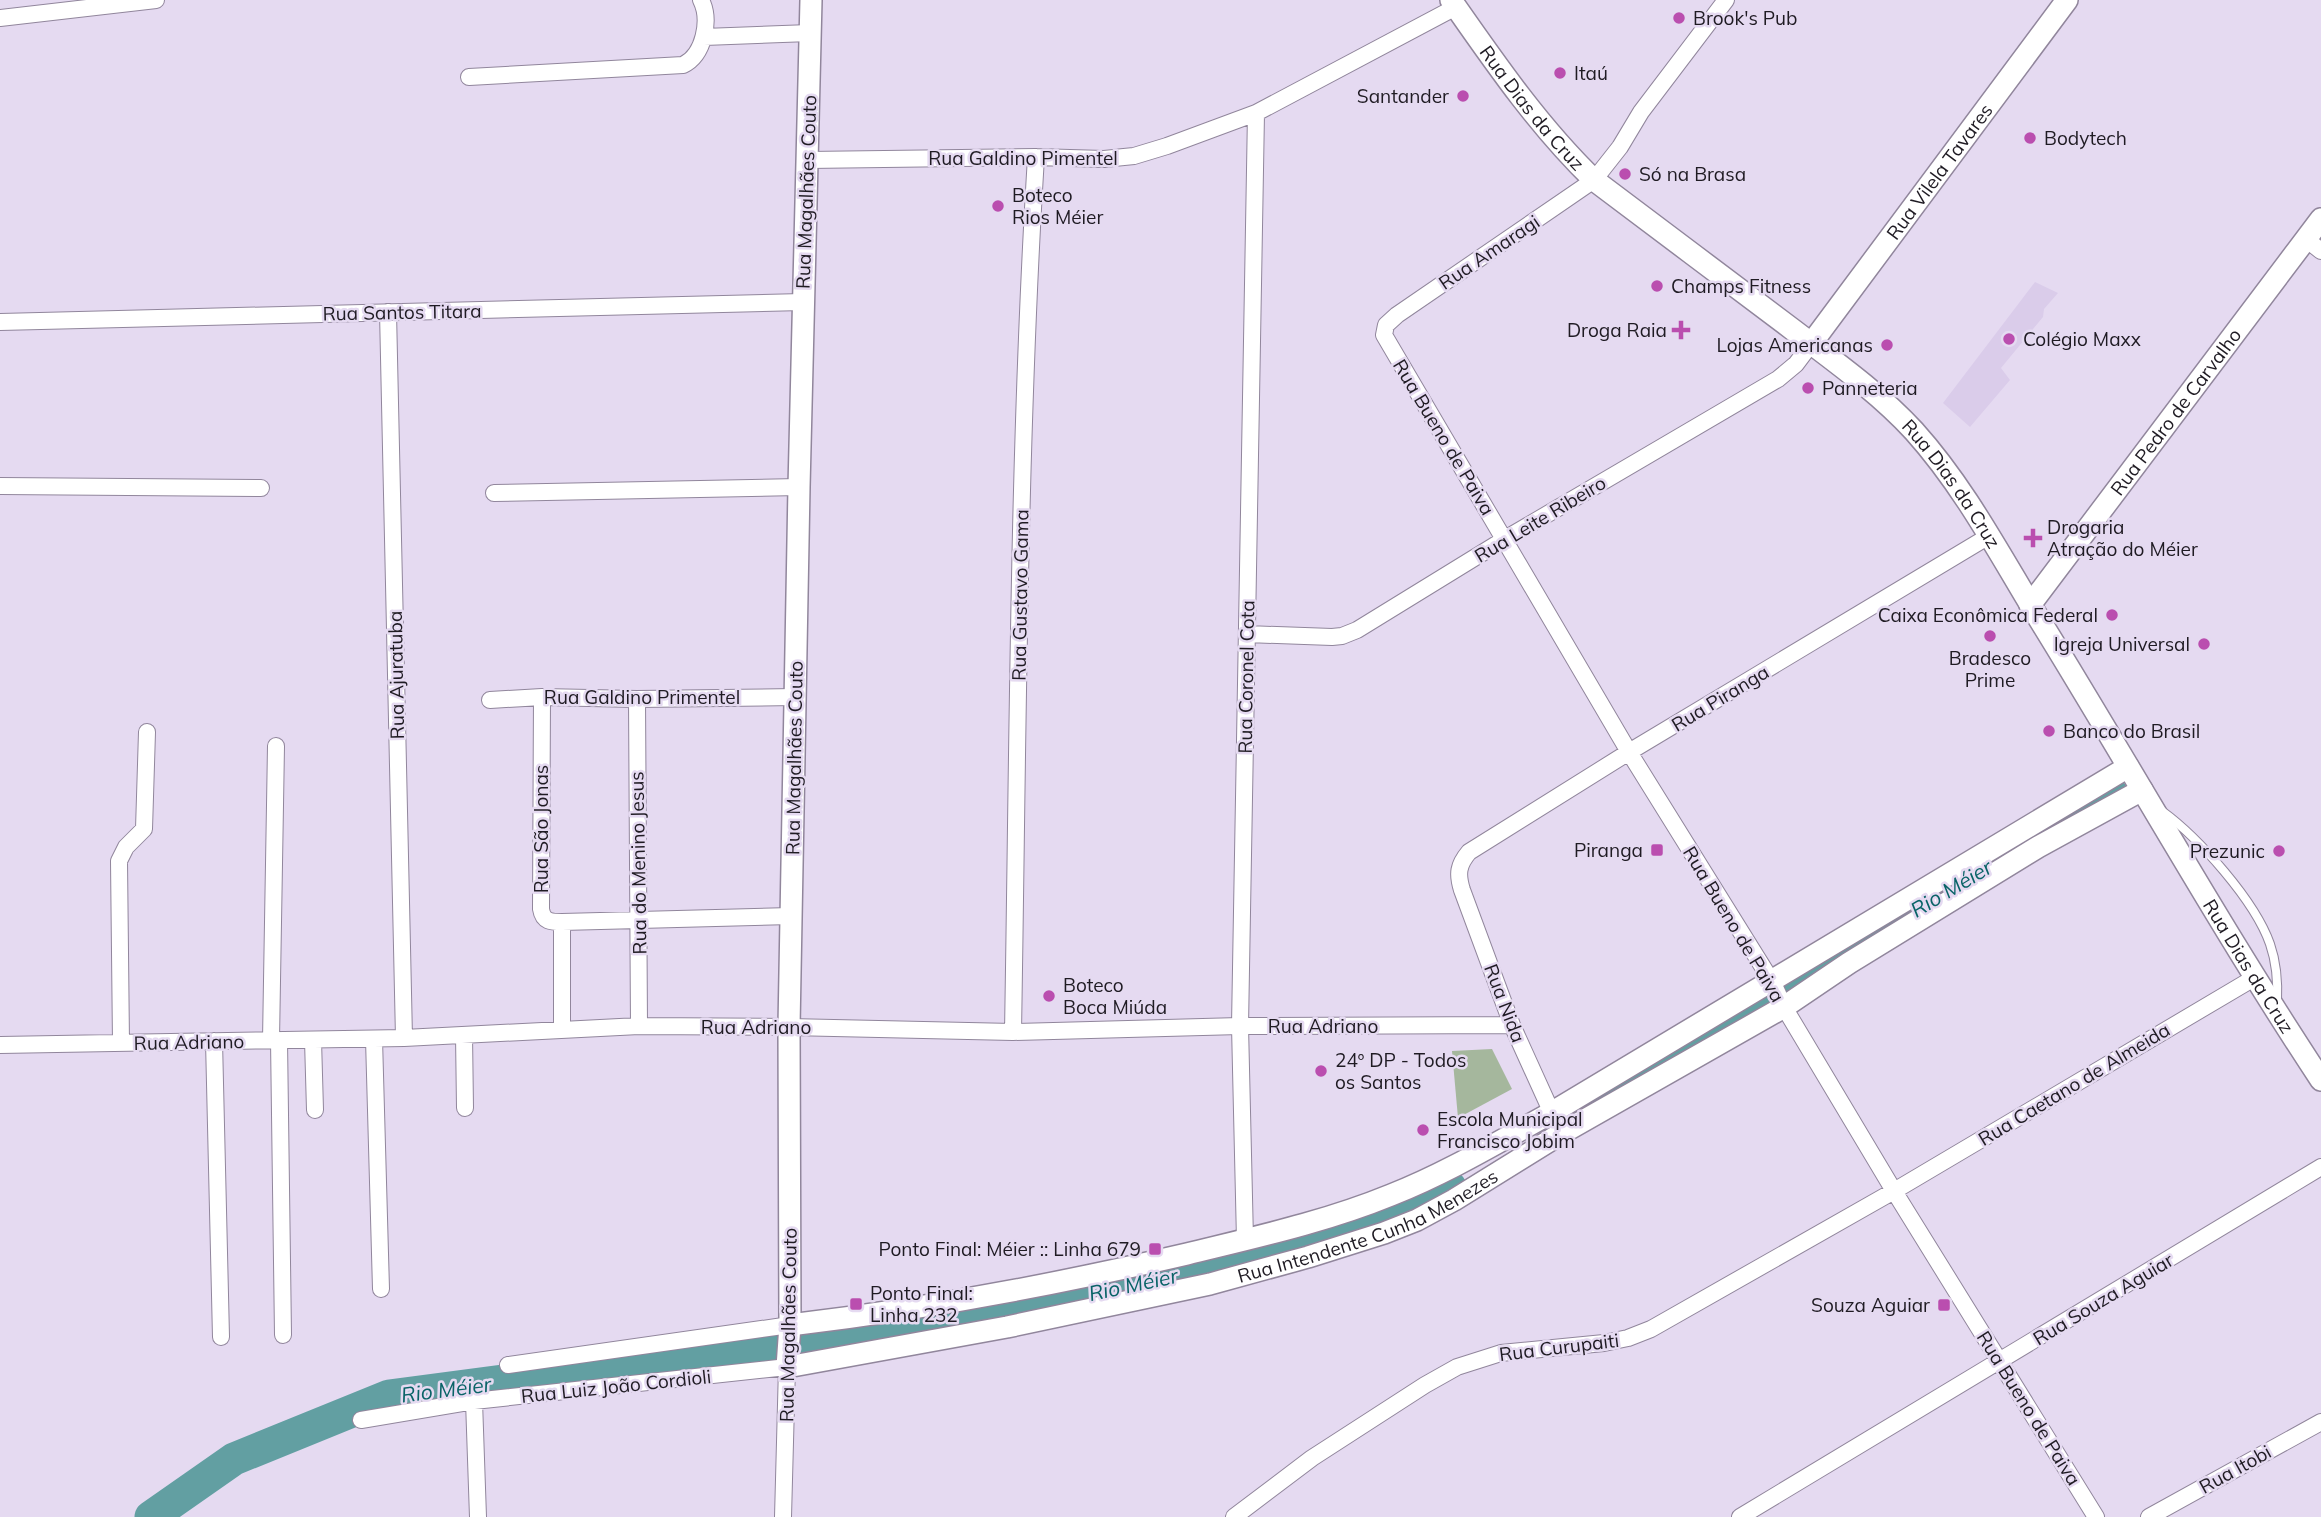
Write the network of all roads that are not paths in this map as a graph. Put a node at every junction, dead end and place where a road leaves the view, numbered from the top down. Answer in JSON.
{"nodes":[{"id":1,"x":156,"y":0,"type":"edge"},
{"id":2,"x":701,"y":0,"type":"edge"},
{"id":3,"x":811,"y":0,"type":"edge"},
{"id":4,"x":1726,"y":0,"type":"edge"},
{"id":5,"x":2067,"y":0,"type":"edge"},
{"id":6,"x":1453,"y":4,"type":"edge"},
{"id":7,"x":0,"y":18,"type":"edge"},
{"id":8,"x":810,"y":33,"type":"junction"},
{"id":9,"x":704,"y":37,"type":"junction"},
{"id":10,"x":469,"y":77,"type":"dead end"},
{"id":11,"x":1256,"y":113,"type":"junction"},
{"id":12,"x":1037,"y":157,"type":"junction"},
{"id":13,"x":808,"y":160,"type":"junction"},
{"id":14,"x":1594,"y":180,"type":"junction"},
{"id":15,"x":2321,"y":219,"type":"edge"},
{"id":16,"x":2314,"y":245,"type":"edge"},
{"id":17,"x":803,"y":302,"type":"junction"},
{"id":18,"x":388,"y":312,"type":"junction"},
{"id":19,"x":0,"y":322,"type":"edge"},
{"id":20,"x":1386,"y":325,"type":"joint"},
{"id":21,"x":1811,"y":344,"type":"junction"},
{"id":22,"x":0,"y":486,"type":"edge"},
{"id":23,"x":799,"y":487,"type":"junction"},
{"id":24,"x":261,"y":488,"type":"dead end"},
{"id":25,"x":494,"y":493,"type":"dead end"},
{"id":26,"x":1989,"y":536,"type":"junction"},
{"id":27,"x":1506,"y":539,"type":"junction"},
{"id":28,"x":2030,"y":605,"type":"junction"},
{"id":29,"x":1247,"y":634,"type":"junction"},
{"id":30,"x":542,"y":696,"type":"junction"},
{"id":31,"x":795,"y":697,"type":"junction"},
{"id":32,"x":637,"y":699,"type":"junction"},
{"id":33,"x":489,"y":700,"type":"dead end"},
{"id":34,"x":147,"y":732,"type":"dead end"},
{"id":35,"x":275,"y":746,"type":"dead end"},
{"id":36,"x":1629,"y":752,"type":"junction"},
{"id":37,"x":2128,"y":767,"type":"junction"},
{"id":38,"x":2148,"y":797,"type":"junction"},
{"id":39,"x":1458,"y":868,"type":"joint"},
{"id":40,"x":791,"y":916,"type":"junction"},
{"id":41,"x":640,"y":920,"type":"junction"},
{"id":42,"x":562,"y":922,"type":"junction"},
{"id":43,"x":2254,"y":978,"type":"junction"},
{"id":44,"x":1777,"y":993,"type":"junction"},
{"id":45,"x":2277,"y":1013,"type":"junction"},
{"id":46,"x":1512,"y":1025,"type":"junction"},
{"id":47,"x":639,"y":1026,"type":"junction"},
{"id":48,"x":1240,"y":1026,"type":"junction"},
{"id":49,"x":789,"y":1027,"type":"junction"},
{"id":50,"x":562,"y":1029,"type":"junction"},
{"id":51,"x":1013,"y":1032,"type":"junction"},
{"id":52,"x":464,"y":1035,"type":"junction"},
{"id":53,"x":404,"y":1038,"type":"junction"},
{"id":54,"x":374,"y":1039,"type":"junction"},
{"id":55,"x":275,"y":1040,"type":"junction"},
{"id":56,"x":313,"y":1040,"type":"junction"},
{"id":57,"x":214,"y":1041,"type":"junction"},
{"id":58,"x":121,"y":1043,"type":"junction"},
{"id":59,"x":0,"y":1045,"type":"edge"},
{"id":60,"x":2321,"y":1080,"type":"edge"},
{"id":61,"x":465,"y":1108,"type":"dead end"},
{"id":62,"x":315,"y":1110,"type":"dead end"},
{"id":63,"x":1551,"y":1113,"type":"junction"},
{"id":64,"x":1562,"y":1133,"type":"junction"},
{"id":65,"x":2321,"y":1167,"type":"edge"},
{"id":66,"x":1894,"y":1191,"type":"junction"},
{"id":67,"x":1245,"y":1240,"type":"junction"},
{"id":68,"x":381,"y":1289,"type":"dead end"},
{"id":69,"x":283,"y":1335,"type":"dead end"},
{"id":70,"x":221,"y":1337,"type":"dead end"},
{"id":71,"x":789,"y":1346,"type":"junction"},
{"id":72,"x":2000,"y":1361,"type":"junction"},
{"id":73,"x":508,"y":1365,"type":"dead end"},
{"id":74,"x":474,"y":1401,"type":"junction"},
{"id":75,"x":361,"y":1420,"type":"dead end"},
{"id":76,"x":2321,"y":1422,"type":"edge"},
{"id":77,"x":478,"y":1517,"type":"edge"},
{"id":78,"x":783,"y":1517,"type":"edge"},
{"id":79,"x":1234,"y":1517,"type":"edge"},
{"id":80,"x":1740,"y":1517,"type":"edge"},
{"id":81,"x":2096,"y":1517,"type":"edge"},
{"id":82,"x":2149,"y":1517,"type":"edge"}],
"edges":[{"from":1,"to":7,"type":"street"},
{"from":2,"to":9,"type":"street"},
{"from":3,"to":8,"type":"street","name":"Rua Magalhães Couto"},
{"from":4,"to":14,"type":"street","name":"Rua Amaragi"},
{"from":5,"to":21,"type":"street","name":"Rua Vilela Tavares"},
{"from":6,"to":11,"type":"street","name":"Rua Galdino Pimentel"},
{"from":6,"to":14,"type":"street","name":"Rua Dias da Cruz"},
{"from":8,"to":9,"type":"street"},
{"from":8,"to":13,"type":"street","name":"Rua Magalhães Couto"},
{"from":9,"to":10,"type":"street"},
{"from":11,"to":12,"type":"street","name":"Rua Galdino Pimentel"},
{"from":11,"to":29,"type":"street","name":"Rua Coronel Cota"},
{"from":12,"to":13,"type":"street","name":"Rua Galdino Pimentel"},
{"from":12,"to":51,"type":"street","name":"Rua Gustavo Gama"},
{"from":13,"to":17,"type":"street","name":"Rua Magalhães Couto"},
{"from":14,"to":20,"type":"street","name":"Rua Amaragi"},
{"from":14,"to":21,"type":"street","name":"Rua Dias da Cruz"},
{"from":15,"to":16,"type":"street","name":"Rua Pedro de Carvalho"},
{"from":16,"to":28,"type":"street","name":"Rua Pedro de Carvalho"},
{"from":17,"to":18,"type":"street","name":"Rua Santos Titara"},
{"from":17,"to":23,"type":"street","name":"Rua Magalhães Couto"},
{"from":18,"to":19,"type":"street","name":"Rua Santos Titara"},
{"from":18,"to":53,"type":"street","name":"Rua Ajuratuba"},
{"from":20,"to":27,"type":"street","name":"Rua Bueno de Paiva"},
{"from":21,"to":26,"type":"street","name":"Rua Dias da Cruz"},
{"from":21,"to":27,"type":"street","name":"Rua Leite Ribeiro"},
{"from":22,"to":24,"type":"street"},
{"from":23,"to":25,"type":"street"},
{"from":23,"to":31,"type":"street","name":"Rua Magalhães Couto"},
{"from":26,"to":28,"type":"street","name":"Rua Dias da Cruz"},
{"from":26,"to":36,"type":"street","name":"Rua Piranga"},
{"from":27,"to":29,"type":"street","name":"Rua Leite Ribeiro"},
{"from":27,"to":36,"type":"street","name":"Rua Bueno de Paiva"},
{"from":28,"to":37,"type":"street","name":"Rua Dias da Cruz"},
{"from":29,"to":48,"type":"street","name":"Rua Coronel Cota"},
{"from":30,"to":32,"type":"street","name":"Rua Galdino Primentel"},
{"from":30,"to":33,"type":"street","name":"Rua Galdino Primentel"},
{"from":30,"to":42,"type":"street","name":"Rua São Jonas"},
{"from":31,"to":32,"type":"street","name":"Rua Galdino Primentel"},
{"from":31,"to":40,"type":"street","name":"Rua Magalhães Couto"},
{"from":32,"to":41,"type":"street","name":"Rua do Menino Jesus"},
{"from":34,"to":58,"type":"street"},
{"from":35,"to":55,"type":"street"},
{"from":36,"to":39,"type":"street","name":"Rua Piranga"},
{"from":36,"to":44,"type":"street","name":"Rua Bueno de Paiva"},
{"from":37,"to":38,"type":"street","name":"Rua Dias da Cruz"},
{"from":37,"to":44,"type":"street","name":"Rua Intendente Cunha Menezes"},
{"from":38,"to":43,"type":"street","name":"Rua Dias da Cruz"},
{"from":38,"to":44,"type":"street","name":"Rua Intendente Cunha Menezes"},
{"from":38,"to":45,"type":"lane"},
{"from":39,"to":46,"type":"street","name":"Rua Nida"},
{"from":40,"to":41,"type":"street"},
{"from":40,"to":49,"type":"street","name":"Rua Magalhães Couto"},
{"from":41,"to":42,"type":"street"},
{"from":41,"to":47,"type":"street","name":"Rua do Menino Jesus"},
{"from":42,"to":50,"type":"street"},
{"from":43,"to":45,"type":"street","name":"Rua Dias da Cruz"},
{"from":43,"to":66,"type":"street","name":"Rua Caetano de Almeida"},
{"from":44,"to":63,"type":"street","name":"Rua Intendente Cunha Menezes"},
{"from":44,"to":64,"type":"street","name":"Rua Intendente Cunha Menezes"},
{"from":44,"to":66,"type":"street","name":"Rua Bueno de Paiva"},
{"from":45,"to":60,"type":"street","name":"Rua Dias da Cruz"},
{"from":46,"to":48,"type":"street","name":"Rua Adriano"},
{"from":46,"to":63,"type":"street","name":"Rua Nida"},
{"from":47,"to":49,"type":"street","name":"Rua Adriano"},
{"from":47,"to":50,"type":"street","name":"Rua Adriano"},
{"from":48,"to":51,"type":"street","name":"Rua Adriano"},
{"from":48,"to":67,"type":"street","name":"Rua Coronel Cota"},
{"from":49,"to":51,"type":"street","name":"Rua Adriano"},
{"from":49,"to":71,"type":"street","name":"Rua Magalhães Couto"},
{"from":50,"to":52,"type":"street","name":"Rua Adriano"},
{"from":52,"to":53,"type":"street","name":"Rua Adriano"},
{"from":52,"to":61,"type":"street"},
{"from":53,"to":54,"type":"street","name":"Rua Adriano"},
{"from":54,"to":56,"type":"street","name":"Rua Adriano"},
{"from":54,"to":68,"type":"street"},
{"from":55,"to":56,"type":"street","name":"Rua Adriano"},
{"from":55,"to":57,"type":"street","name":"Rua Adriano"},
{"from":55,"to":69,"type":"street"},
{"from":56,"to":62,"type":"street"},
{"from":57,"to":58,"type":"street","name":"Rua Adriano"},
{"from":57,"to":70,"type":"street"},
{"from":58,"to":59,"type":"street","name":"Rua Adriano"},
{"from":63,"to":64,"type":"street","name":"Rua Nida"},
{"from":63,"to":67,"type":"street","name":"Rua Intendente Cunha Menezes"},
{"from":64,"to":71,"type":"street","name":"Rua Intendente Cunha Menezes"},
{"from":65,"to":72,"type":"street","name":"Rua Souza Aguiar"},
{"from":66,"to":72,"type":"street","name":"Rua Bueno de Paiva"},
{"from":66,"to":79,"type":"street","name":"Rua Curupaiti"},
{"from":67,"to":71,"type":"street","name":"Rua Intendente Cunha Menezes"},
{"from":71,"to":73,"type":"street","name":"Rua Luiz João Cordioli"},
{"from":71,"to":74,"type":"street","name":"Rua Luiz João Cordioli"},
{"from":71,"to":78,"type":"street","name":"Rua Magalhães Couto"},
{"from":72,"to":80,"type":"street","name":"Rua Souza Aguiar"},
{"from":72,"to":81,"type":"street","name":"Rua Bueno de Paiva"},
{"from":74,"to":75,"type":"street","name":"Rua Luiz João Cordioli"},
{"from":74,"to":77,"type":"street"},
{"from":76,"to":82,"type":"street","name":"Rua Itobi"}]}
